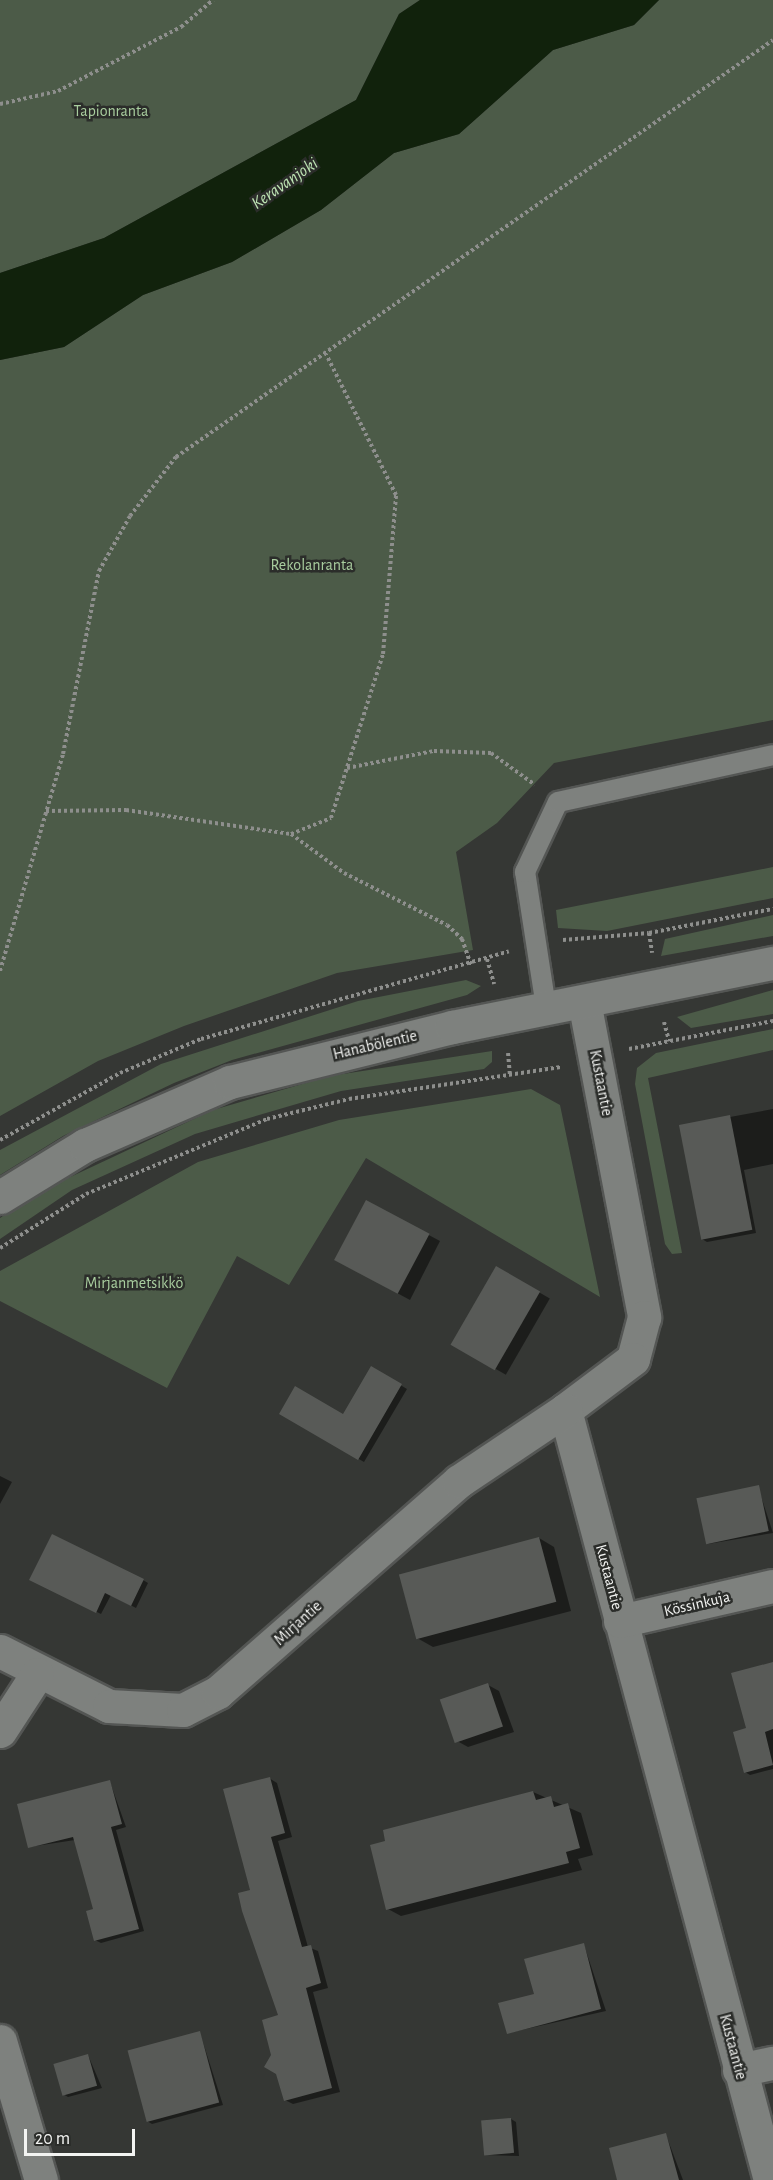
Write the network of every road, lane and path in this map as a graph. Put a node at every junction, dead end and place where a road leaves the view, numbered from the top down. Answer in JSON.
{"nodes":[{"id":1,"x":213,"y":0,"type":"edge"},
{"id":2,"x":773,"y":40,"type":"edge"},
{"id":3,"x":0,"y":104,"type":"edge"},
{"id":4,"x":326,"y":354,"type":"junction"},
{"id":5,"x":773,"y":755,"type":"edge"},
{"id":6,"x":347,"y":768,"type":"junction"},
{"id":7,"x":558,"y":802,"type":"junction"},
{"id":8,"x":46,"y":811,"type":"junction"},
{"id":9,"x":291,"y":834,"type":"junction"},
{"id":10,"x":773,"y":909,"type":"edge"},
{"id":11,"x":535,"y":943,"type":"junction"},
{"id":12,"x":773,"y":963,"type":"edge"},
{"id":13,"x":471,"y":965,"type":"junction"},
{"id":14,"x":0,"y":971,"type":"edge"},
{"id":15,"x":584,"y":1001,"type":"junction"},
{"id":16,"x":546,"y":1007,"type":"junction"},
{"id":17,"x":773,"y":1021,"type":"edge"},
{"id":18,"x":597,"y":1058,"type":"junction"},
{"id":19,"x":0,"y":1140,"type":"edge"},
{"id":20,"x":0,"y":1197,"type":"edge"},
{"id":21,"x":0,"y":1248,"type":"edge"},
{"id":22,"x":564,"y":1410,"type":"junction"},
{"id":23,"x":773,"y":1586,"type":"edge"},
{"id":24,"x":620,"y":1621,"type":"junction"},
{"id":25,"x":0,"y":1652,"type":"edge"},
{"id":26,"x":37,"y":1674,"type":"junction"},
{"id":27,"x":0,"y":1731,"type":"edge"},
{"id":28,"x":0,"y":2041,"type":"edge"},
{"id":29,"x":773,"y":2062,"type":"edge"},
{"id":30,"x":740,"y":2070,"type":"junction"},
{"id":31,"x":41,"y":2180,"type":"edge"},
{"id":32,"x":770,"y":2180,"type":"edge"}],
"edges":[{"from":1,"to":3,"type":"path"},
{"from":2,"to":4,"type":"path"},
{"from":4,"to":6,"type":"path"},
{"from":4,"to":8,"type":"path"},
{"from":5,"to":7,"type":"lane"},
{"from":6,"to":7,"type":"path"},
{"from":6,"to":9,"type":"path"},
{"from":7,"to":11,"type":"lane"},
{"from":8,"to":9,"type":"path"},
{"from":8,"to":14,"type":"path"},
{"from":9,"to":13,"type":"path"},
{"from":10,"to":11,"type":"path"},
{"from":11,"to":13,"type":"path"},
{"from":11,"to":16,"type":"lane"},
{"from":12,"to":15,"type":"street","name":"Hanabölentie"},
{"from":13,"to":19,"type":"path"},
{"from":15,"to":16,"type":"street","name":"Hanabölentie"},
{"from":15,"to":18,"type":"street","name":"Kustaantie"},
{"from":16,"to":20,"type":"street","name":"Hanabölentie"},
{"from":17,"to":18,"type":"path"},
{"from":18,"to":21,"type":"path"},
{"from":18,"to":22,"type":"street","name":"Kustaantie"},
{"from":22,"to":24,"type":"street","name":"Kustaantie"},
{"from":22,"to":26,"type":"street","name":"Mirjantie"},
{"from":23,"to":24,"type":"street","name":"Kössinkuja"},
{"from":24,"to":30,"type":"street","name":"Kustaantie"},
{"from":25,"to":26,"type":"street","name":"Mirjantie"},
{"from":26,"to":27,"type":"street"},
{"from":28,"to":31,"type":"street"},
{"from":29,"to":30,"type":"street"},
{"from":30,"to":32,"type":"street","name":"Kustaantie"}]}
